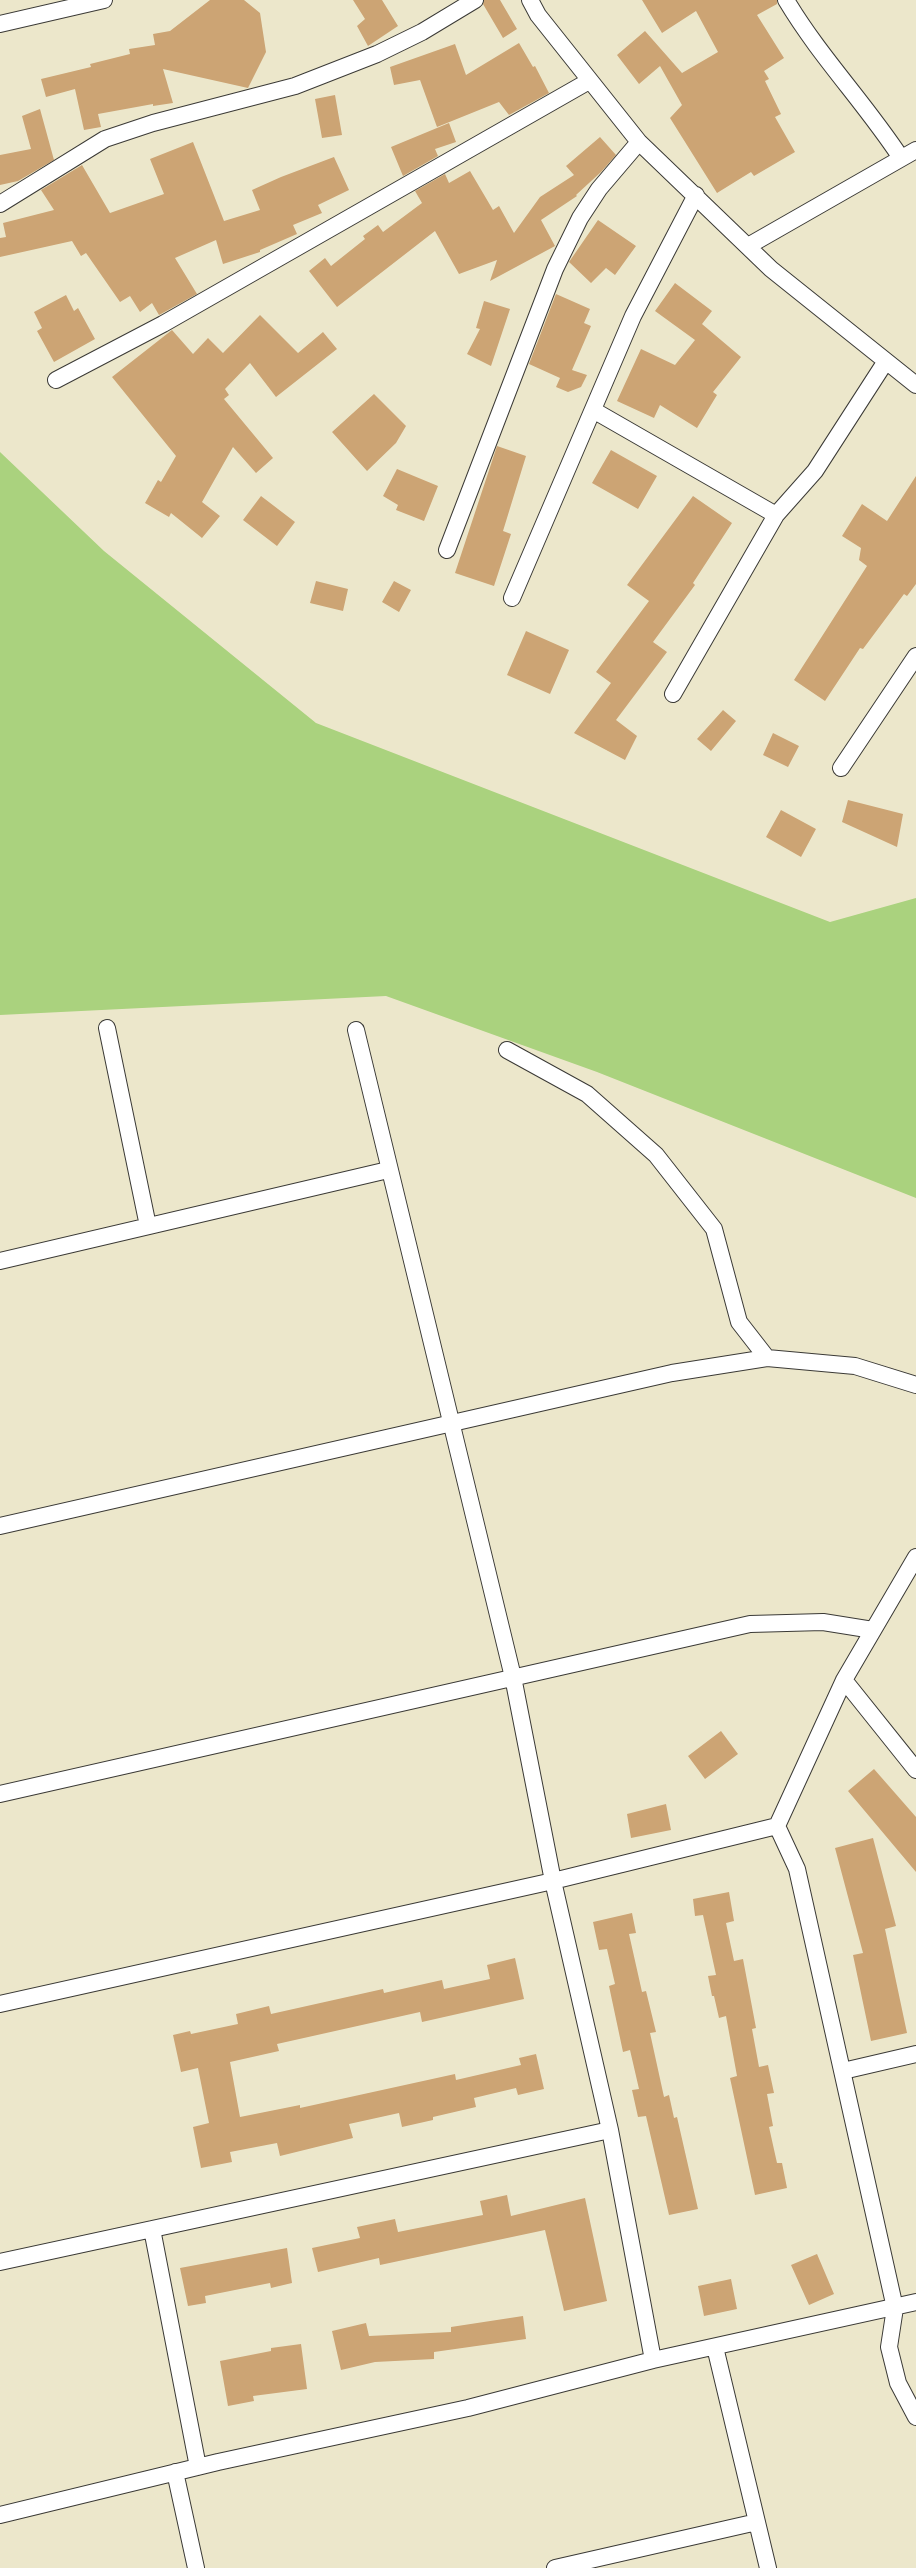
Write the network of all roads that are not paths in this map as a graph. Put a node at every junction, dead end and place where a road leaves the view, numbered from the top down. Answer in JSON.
{"nodes":[{"id":1,"x":104,"y":0,"type":"edge"},
{"id":2,"x":475,"y":0,"type":"edge"},
{"id":3,"x":530,"y":0,"type":"edge"},
{"id":4,"x":786,"y":0,"type":"edge"},
{"id":5,"x":0,"y":24,"type":"edge"},
{"id":6,"x":588,"y":81,"type":"junction"},
{"id":7,"x":639,"y":142,"type":"junction"},
{"id":8,"x":916,"y":150,"type":"edge"},
{"id":9,"x":901,"y":158,"type":"junction"},
{"id":10,"x":696,"y":195,"type":"junction"},
{"id":11,"x":0,"y":204,"type":"edge"},
{"id":12,"x":748,"y":246,"type":"junction"},
{"id":13,"x":886,"y":360,"type":"junction"},
{"id":14,"x":56,"y":380,"type":"dead end"},
{"id":15,"x":916,"y":385,"type":"edge"},
{"id":16,"x":593,"y":410,"type":"junction"},
{"id":17,"x":776,"y":515,"type":"junction"},
{"id":18,"x":447,"y":550,"type":"dead end"},
{"id":19,"x":512,"y":598,"type":"dead end"},
{"id":20,"x":916,"y":656,"type":"edge"},
{"id":21,"x":673,"y":694,"type":"dead end"},
{"id":22,"x":841,"y":768,"type":"dead end"},
{"id":23,"x":107,"y":1028,"type":"dead end"},
{"id":24,"x":356,"y":1030,"type":"dead end"},
{"id":25,"x":507,"y":1050,"type":"dead end"},
{"id":26,"x":388,"y":1170,"type":"junction"},
{"id":27,"x":148,"y":1226,"type":"junction"},
{"id":28,"x":0,"y":1261,"type":"edge"},
{"id":29,"x":767,"y":1358,"type":"junction"},
{"id":30,"x":916,"y":1385,"type":"edge"},
{"id":31,"x":453,"y":1423,"type":"junction"},
{"id":32,"x":0,"y":1526,"type":"edge"},
{"id":33,"x":916,"y":1556,"type":"edge"},
{"id":34,"x":873,"y":1630,"type":"junction"},
{"id":35,"x":513,"y":1677,"type":"junction"},
{"id":36,"x":844,"y":1680,"type":"junction"},
{"id":37,"x":916,"y":1770,"type":"edge"},
{"id":38,"x":0,"y":1794,"type":"edge"},
{"id":39,"x":777,"y":1826,"type":"junction"},
{"id":40,"x":553,"y":1881,"type":"junction"},
{"id":41,"x":0,"y":2004,"type":"edge"},
{"id":42,"x":916,"y":2054,"type":"edge"},
{"id":43,"x":843,"y":2071,"type":"junction"},
{"id":44,"x":610,"y":2130,"type":"junction"},
{"id":45,"x":152,"y":2229,"type":"junction"},
{"id":46,"x":0,"y":2262,"type":"edge"},
{"id":47,"x":916,"y":2302,"type":"edge"},
{"id":48,"x":895,"y":2308,"type":"junction"},
{"id":49,"x":716,"y":2347,"type":"junction"},
{"id":50,"x":653,"y":2360,"type":"junction"},
{"id":51,"x":916,"y":2417,"type":"edge"},
{"id":52,"x":198,"y":2467,"type":"junction"},
{"id":53,"x":175,"y":2472,"type":"junction"},
{"id":54,"x":0,"y":2515,"type":"edge"},
{"id":55,"x":757,"y":2522,"type":"junction"},
{"id":56,"x":196,"y":2568,"type":"edge"},
{"id":57,"x":556,"y":2568,"type":"edge"},
{"id":58,"x":768,"y":2568,"type":"edge"}],
"edges":[{"from":1,"to":5,"type":"street"},
{"from":2,"to":11,"type":"street"},
{"from":3,"to":6,"type":"street"},
{"from":4,"to":9,"type":"street"},
{"from":6,"to":7,"type":"street"},
{"from":6,"to":14,"type":"street"},
{"from":7,"to":10,"type":"street"},
{"from":7,"to":18,"type":"street"},
{"from":8,"to":9,"type":"street"},
{"from":9,"to":12,"type":"street"},
{"from":10,"to":12,"type":"street"},
{"from":10,"to":16,"type":"street"},
{"from":12,"to":13,"type":"street"},
{"from":13,"to":15,"type":"street"},
{"from":13,"to":17,"type":"street"},
{"from":16,"to":17,"type":"street"},
{"from":16,"to":19,"type":"street"},
{"from":17,"to":21,"type":"street"},
{"from":20,"to":22,"type":"street"},
{"from":23,"to":27,"type":"street"},
{"from":24,"to":26,"type":"street"},
{"from":25,"to":29,"type":"street"},
{"from":26,"to":27,"type":"street"},
{"from":26,"to":31,"type":"street"},
{"from":27,"to":28,"type":"street"},
{"from":29,"to":30,"type":"street"},
{"from":29,"to":31,"type":"street"},
{"from":31,"to":32,"type":"street"},
{"from":31,"to":35,"type":"street"},
{"from":33,"to":34,"type":"street"},
{"from":34,"to":35,"type":"street"},
{"from":34,"to":36,"type":"street"},
{"from":35,"to":38,"type":"street"},
{"from":35,"to":40,"type":"street"},
{"from":36,"to":37,"type":"street"},
{"from":36,"to":39,"type":"street"},
{"from":39,"to":40,"type":"street"},
{"from":39,"to":43,"type":"street"},
{"from":40,"to":41,"type":"street"},
{"from":40,"to":44,"type":"street"},
{"from":42,"to":43,"type":"street"},
{"from":43,"to":48,"type":"street"},
{"from":44,"to":45,"type":"street"},
{"from":44,"to":50,"type":"street"},
{"from":45,"to":46,"type":"street"},
{"from":45,"to":52,"type":"street"},
{"from":47,"to":48,"type":"street"},
{"from":48,"to":49,"type":"street"},
{"from":48,"to":51,"type":"street"},
{"from":49,"to":50,"type":"street"},
{"from":49,"to":55,"type":"street"},
{"from":50,"to":52,"type":"street"},
{"from":52,"to":53,"type":"street"},
{"from":53,"to":54,"type":"street"},
{"from":53,"to":56,"type":"street"},
{"from":55,"to":57,"type":"street"},
{"from":55,"to":58,"type":"street"}]}
